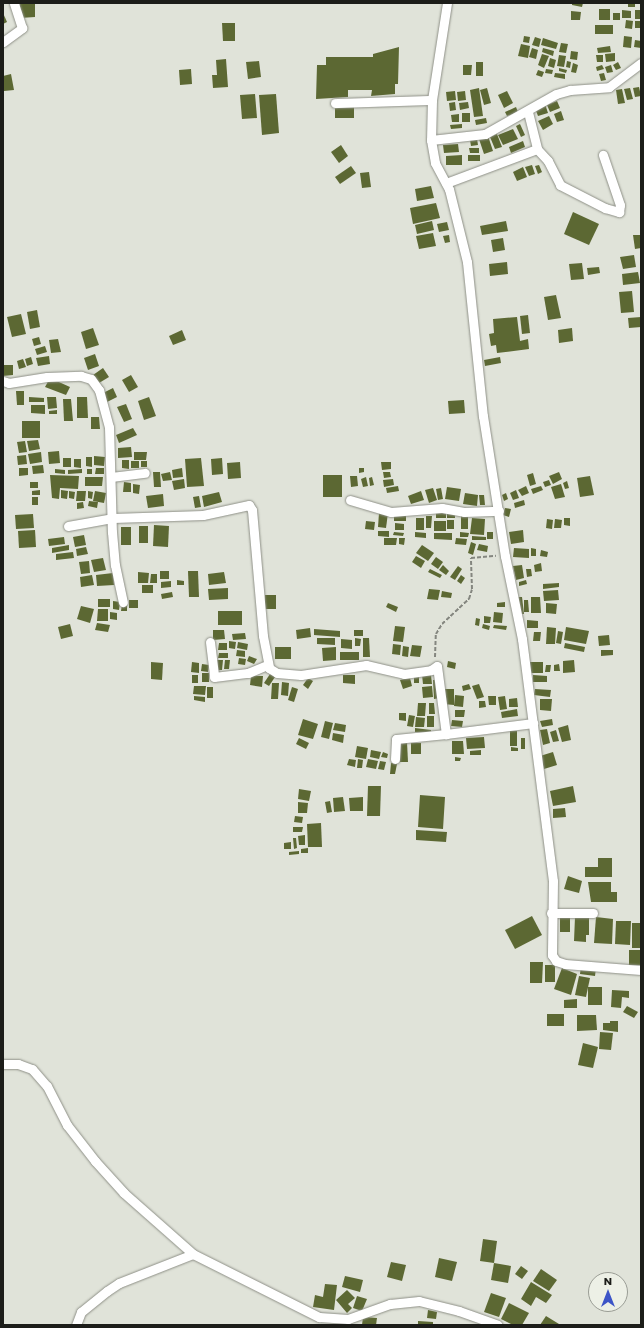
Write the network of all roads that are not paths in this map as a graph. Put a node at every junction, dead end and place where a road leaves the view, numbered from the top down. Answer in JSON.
{"nodes":[{"id":1,"x":14,"y":3,"type":"edge"},
{"id":2,"x":447,"y":3,"type":"edge"},
{"id":3,"x":3,"y":42,"type":"edge"},
{"id":4,"x":641,"y":63,"type":"edge"},
{"id":5,"x":432,"y":100,"type":"junction"},
{"id":6,"x":335,"y":103,"type":"dead end"},
{"id":7,"x":528,"y":112,"type":"junction"},
{"id":8,"x":432,"y":140,"type":"junction"},
{"id":9,"x":537,"y":149,"type":"junction"},
{"id":10,"x":603,"y":155,"type":"dead end"},
{"id":11,"x":446,"y":182,"type":"junction"},
{"id":12,"x":3,"y":381,"type":"edge"},
{"id":13,"x":145,"y":473,"type":"dead end"},
{"id":14,"x":111,"y":477,"type":"junction"},
{"id":15,"x":350,"y":500,"type":"dead end"},
{"id":16,"x":499,"y":511,"type":"junction"},
{"id":17,"x":113,"y":518,"type":"junction"},
{"id":18,"x":68,"y":526,"type":"dead end"},
{"id":19,"x":123,"y":602,"type":"dead end"},
{"id":20,"x":210,"y":642,"type":"dead end"},
{"id":21,"x":268,"y":665,"type":"junction"},
{"id":22,"x":533,"y":723,"type":"junction"},
{"id":23,"x":446,"y":734,"type":"junction"},
{"id":24,"x":395,"y":759,"type":"dead end"},
{"id":25,"x":551,"y":913,"type":"junction"},
{"id":26,"x":593,"y":913,"type":"dead end"},
{"id":27,"x":641,"y":970,"type":"edge"},
{"id":28,"x":3,"y":1064,"type":"edge"},
{"id":29,"x":193,"y":1254,"type":"junction"},
{"id":30,"x":74,"y":1324,"type":"edge"},
{"id":31,"x":498,"y":1325,"type":"edge"}],
"edges":[{"from":1,"to":3,"type":"street"},
{"from":2,"to":5,"type":"street"},
{"from":4,"to":7,"type":"street"},
{"from":5,"to":6,"type":"street"},
{"from":5,"to":8,"type":"street"},
{"from":7,"to":8,"type":"street"},
{"from":7,"to":9,"type":"street"},
{"from":8,"to":11,"type":"street"},
{"from":9,"to":10,"type":"street"},
{"from":9,"to":11,"type":"street"},
{"from":11,"to":16,"type":"street"},
{"from":12,"to":14,"type":"street"},
{"from":13,"to":14,"type":"street"},
{"from":14,"to":17,"type":"street"},
{"from":15,"to":16,"type":"street"},
{"from":16,"to":22,"type":"street"},
{"from":17,"to":18,"type":"street"},
{"from":17,"to":19,"type":"street"},
{"from":17,"to":21,"type":"street"},
{"from":20,"to":21,"type":"street"},
{"from":21,"to":23,"type":"street"},
{"from":22,"to":23,"type":"street"},
{"from":22,"to":25,"type":"street"},
{"from":23,"to":24,"type":"street"},
{"from":25,"to":26,"type":"street"},
{"from":25,"to":27,"type":"street"},
{"from":28,"to":29,"type":"street"},
{"from":29,"to":30,"type":"street"},
{"from":29,"to":31,"type":"street"}]}
